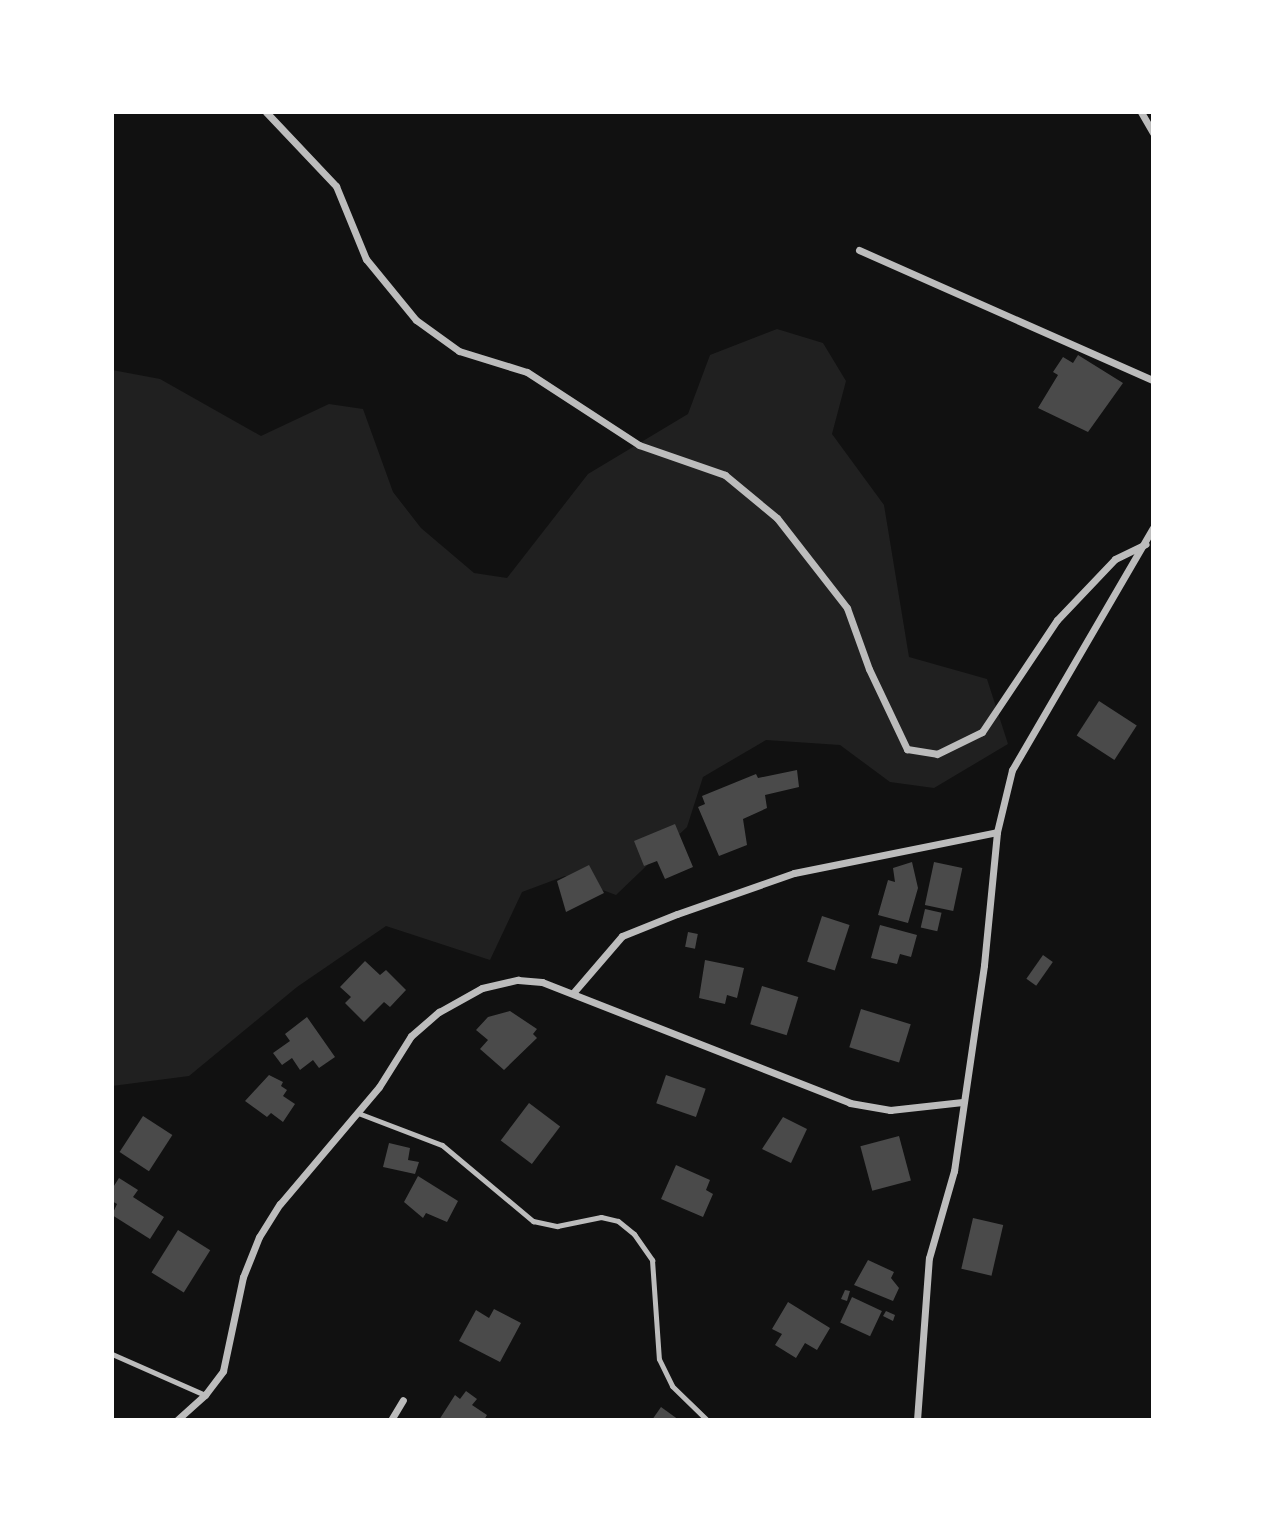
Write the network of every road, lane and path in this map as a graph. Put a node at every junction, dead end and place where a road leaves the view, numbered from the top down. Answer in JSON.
{"nodes":[{"id":1,"x":266,"y":112,"type":"edge"},
{"id":2,"x":1140,"y":112,"type":"edge"},
{"id":3,"x":1153,"y":133,"type":"edge"},
{"id":4,"x":859,"y":250,"type":"dead end"},
{"id":5,"x":1153,"y":380,"type":"edge"},
{"id":6,"x":1153,"y":528,"type":"edge"},
{"id":7,"x":1146,"y":544,"type":"junction"},
{"id":8,"x":997,"y":832,"type":"junction"},
{"id":9,"x":573,"y":993,"type":"junction"},
{"id":10,"x":964,"y":1102,"type":"junction"},
{"id":11,"x":358,"y":1113,"type":"junction"},
{"id":12,"x":112,"y":1354,"type":"edge"},
{"id":13,"x":205,"y":1395,"type":"junction"},
{"id":14,"x":403,"y":1400,"type":"dead end"},
{"id":15,"x":177,"y":1420,"type":"edge"},
{"id":16,"x":391,"y":1420,"type":"edge"},
{"id":17,"x":707,"y":1420,"type":"edge"},
{"id":18,"x":917,"y":1420,"type":"edge"}],
"edges":[{"from":1,"to":7,"type":"street"},
{"from":2,"to":3,"type":"street"},
{"from":4,"to":5,"type":"street"},
{"from":6,"to":7,"type":"street"},
{"from":7,"to":8,"type":"street"},
{"from":8,"to":9,"type":"street"},
{"from":8,"to":10,"type":"street"},
{"from":9,"to":10,"type":"street"},
{"from":9,"to":11,"type":"street"},
{"from":10,"to":18,"type":"street"},
{"from":11,"to":13,"type":"street"},
{"from":11,"to":17,"type":"lane"},
{"from":12,"to":13,"type":"lane"},
{"from":13,"to":15,"type":"street"},
{"from":14,"to":16,"type":"street"}]}
